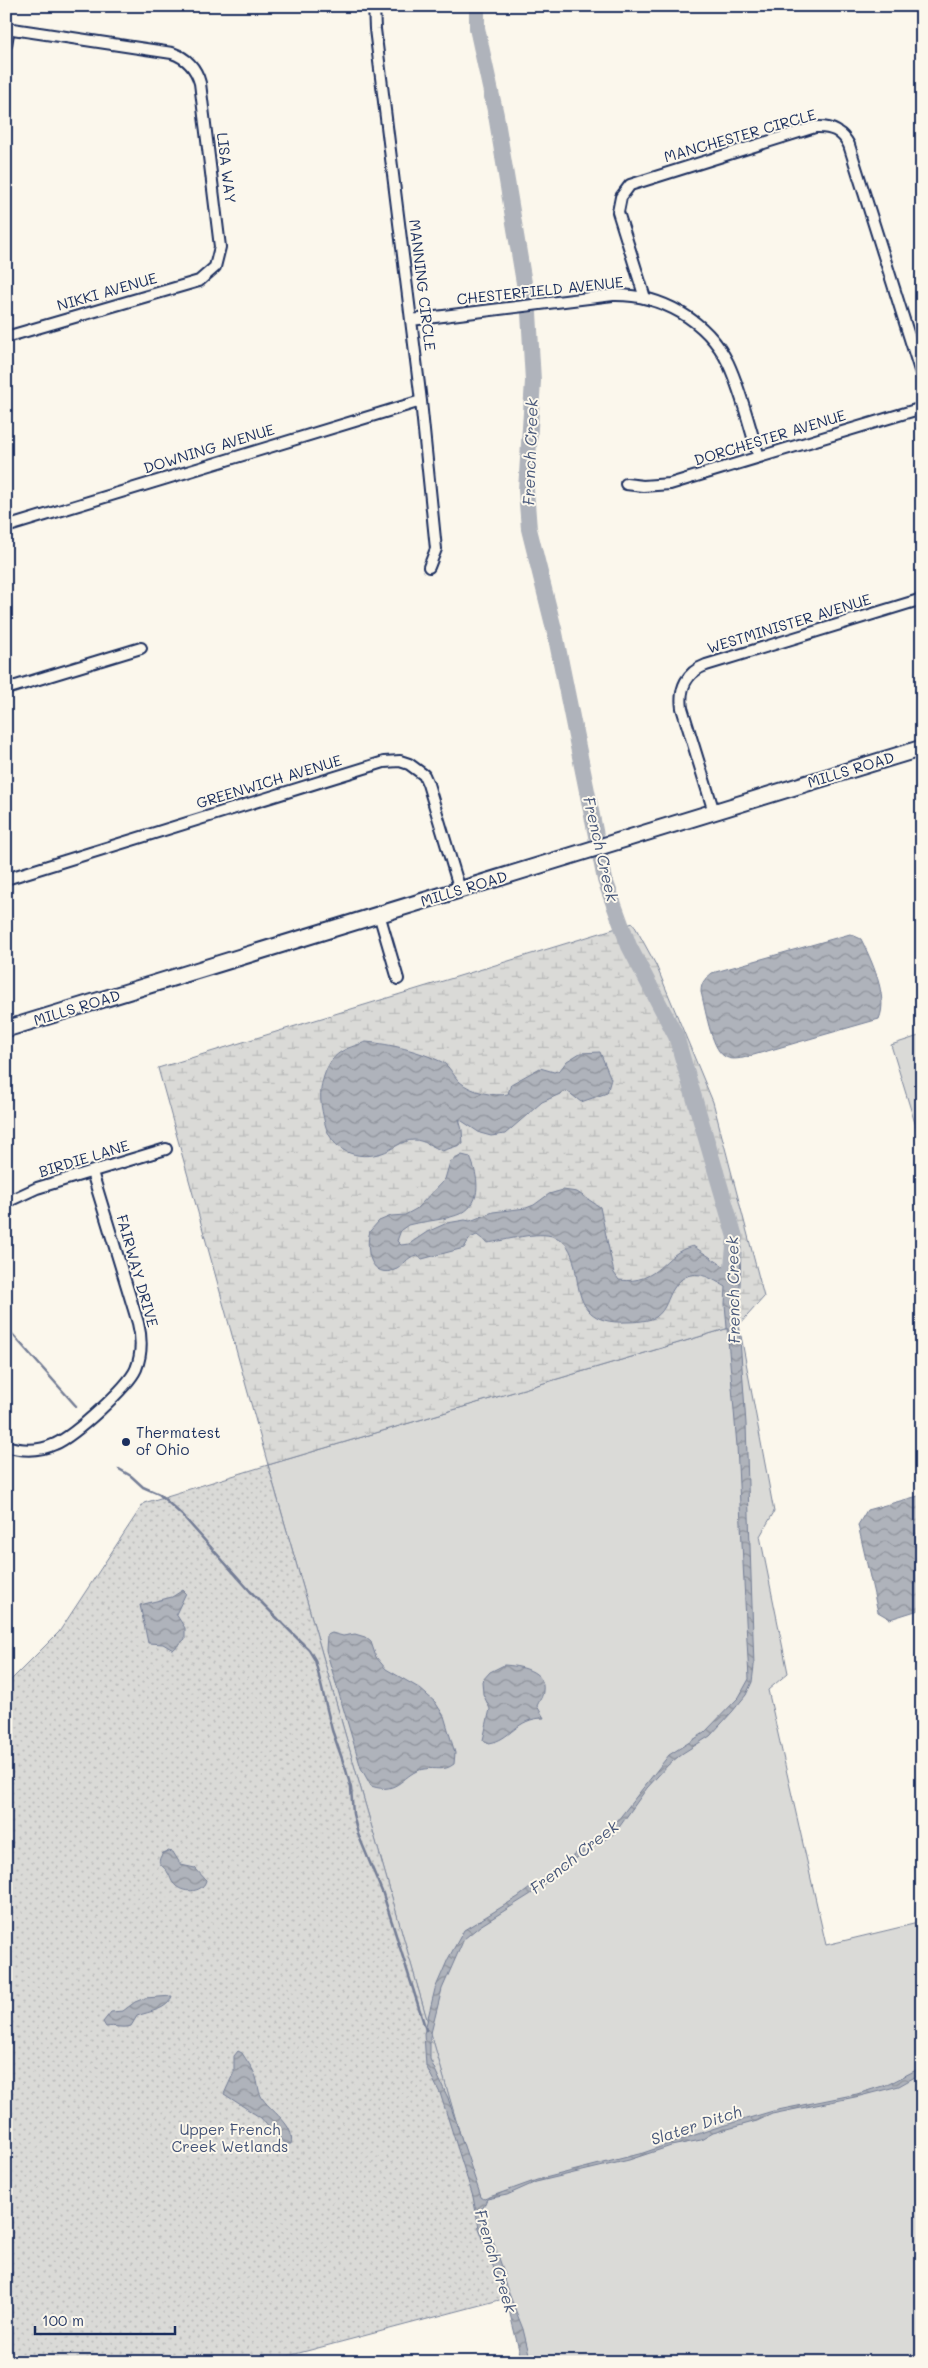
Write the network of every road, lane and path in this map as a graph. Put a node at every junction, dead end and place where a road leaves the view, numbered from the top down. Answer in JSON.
{"nodes":[{"id":1,"x":374,"y":6,"type":"edge"},
{"id":2,"x":8,"y":28,"type":"edge"},
{"id":3,"x":6,"y":45,"type":"edge"},
{"id":4,"x":213,"y":270,"type":"joint"},
{"id":5,"x":645,"y":298,"type":"junction"},
{"id":6,"x":411,"y":320,"type":"junction"},
{"id":7,"x":6,"y":337,"type":"edge"},
{"id":8,"x":922,"y":377,"type":"edge"},
{"id":9,"x":421,"y":401,"type":"junction"},
{"id":10,"x":922,"y":408,"type":"edge"},
{"id":11,"x":759,"y":457,"type":"junction"},
{"id":12,"x":626,"y":484,"type":"dead end"},
{"id":13,"x":6,"y":527,"type":"edge"},
{"id":14,"x":429,"y":567,"type":"dead end"},
{"id":15,"x":922,"y":599,"type":"edge"},
{"id":16,"x":141,"y":648,"type":"dead end"},
{"id":17,"x":6,"y":689,"type":"edge"},
{"id":18,"x":922,"y":748,"type":"edge"},
{"id":19,"x":714,"y":812,"type":"junction"},
{"id":20,"x":6,"y":879,"type":"edge"},
{"id":21,"x":460,"y":890,"type":"junction"},
{"id":22,"x":379,"y":914,"type":"junction"},
{"id":23,"x":398,"y":979,"type":"dead end"},
{"id":24,"x":6,"y":1030,"type":"edge"},
{"id":25,"x":166,"y":1149,"type":"dead end"},
{"id":26,"x":92,"y":1172,"type":"junction"},
{"id":27,"x":11,"y":1200,"type":"dead end"},
{"id":28,"x":6,"y":1446,"type":"edge"}],
"edges":[{"from":1,"to":6,"type":"street","name":"MANNING CIRCLE"},
{"from":2,"to":3,"type":"street"},
{"from":2,"to":4,"type":"street","name":"LISA WAY"},
{"from":4,"to":7,"type":"street","name":"NIKKI AVENUE"},
{"from":5,"to":6,"type":"street","name":"CHESTERFIELD AVENUE"},
{"from":5,"to":8,"type":"street","name":"MANCHESTER CIRCLE"},
{"from":5,"to":11,"type":"street","name":"CHESTERFIELD AVENUE"},
{"from":6,"to":9,"type":"street","name":"MANNING CIRCLE"},
{"from":9,"to":13,"type":"street","name":"DOWNING AVENUE"},
{"from":9,"to":14,"type":"street","name":"MANNING CIRCLE"},
{"from":10,"to":11,"type":"street","name":"DORCHESTER AVENUE"},
{"from":11,"to":12,"type":"street","name":"DORCHESTER AVENUE"},
{"from":15,"to":19,"type":"street","name":"WESTMINISTER AVENUE"},
{"from":16,"to":17,"type":"street"},
{"from":18,"to":19,"type":"street","name":"MILLS ROAD"},
{"from":19,"to":21,"type":"street","name":"MILLS ROAD"},
{"from":20,"to":21,"type":"street","name":"GREENWICH AVENUE"},
{"from":21,"to":22,"type":"street","name":"MILLS ROAD"},
{"from":22,"to":23,"type":"street"},
{"from":22,"to":24,"type":"street","name":"MILLS ROAD"},
{"from":25,"to":26,"type":"street","name":"BIRDIE LANE"},
{"from":26,"to":27,"type":"street","name":"BIRDIE LANE"},
{"from":26,"to":28,"type":"street","name":"FAIRWAY DRIVE"}]}
